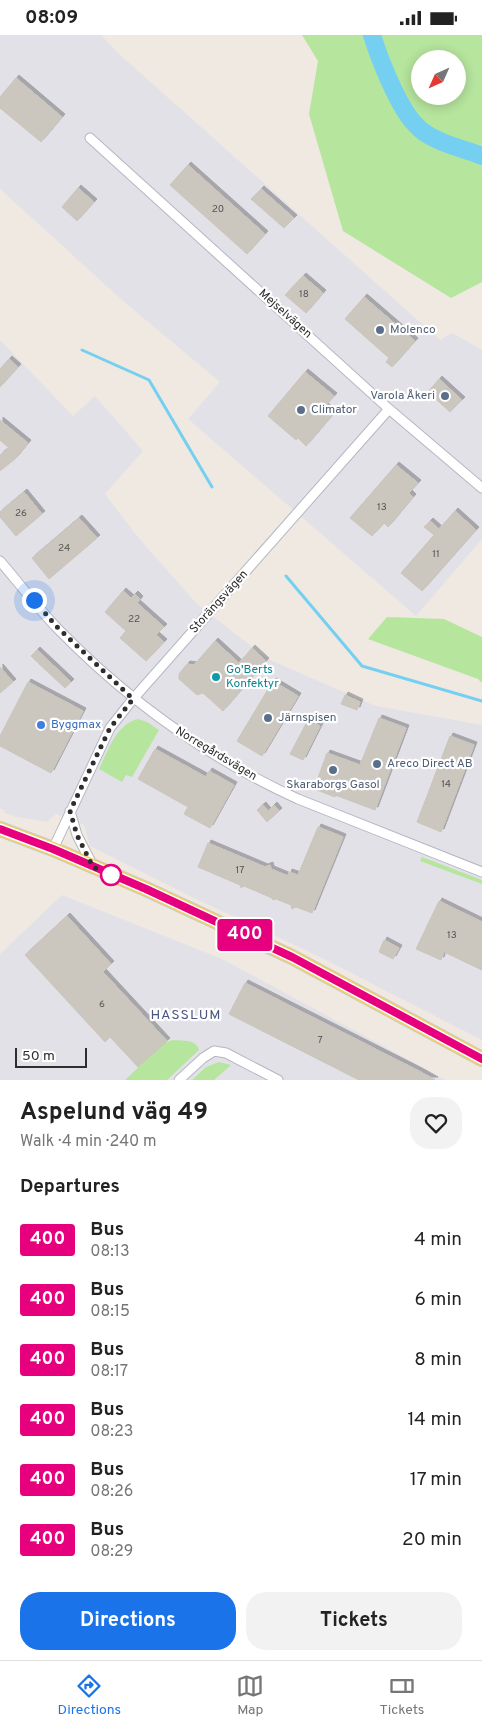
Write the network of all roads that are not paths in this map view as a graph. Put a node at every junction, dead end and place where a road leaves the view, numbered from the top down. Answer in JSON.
{"nodes":[{"id":1,"x":90,"y":138,"type":"dead end"},
{"id":2,"x":389,"y":409,"type":"junction"},
{"id":3,"x":482,"y":488,"type":"edge"},
{"id":4,"x":0,"y":561,"type":"edge"},
{"id":5,"x":133,"y":699,"type":"junction"},
{"id":6,"x":70,"y":811,"type":"junction"},
{"id":7,"x":0,"y":829,"type":"edge"},
{"id":8,"x":53,"y":849,"type":"junction"},
{"id":9,"x":93,"y":867,"type":"junction"},
{"id":10,"x":482,"y":871,"type":"edge"},
{"id":11,"x":482,"y":1059,"type":"edge"},
{"id":12,"x":179,"y":1080,"type":"edge"},
{"id":13,"x":278,"y":1080,"type":"edge"}],
"edges":[{"from":1,"to":2,"type":"street","name":"Mejselvägen"},
{"from":2,"to":3,"type":"street","name":"Mejselvägen"},
{"from":2,"to":5,"type":"street","name":"Storängsvägen"},
{"from":4,"to":5,"type":"street","name":"Norregårdsvägen"},
{"from":5,"to":6,"type":"street","name":"Storängsvägen"},
{"from":5,"to":10,"type":"street","name":"Norregårdsvägen"},
{"from":6,"to":8,"type":"street","name":"Storängsvägen"},
{"from":6,"to":9,"type":"street"},
{"from":7,"to":8,"type":"main road"},
{"from":8,"to":9,"type":"main road"},
{"from":9,"to":11,"type":"main road"},
{"from":12,"to":13,"type":"street"}]}
